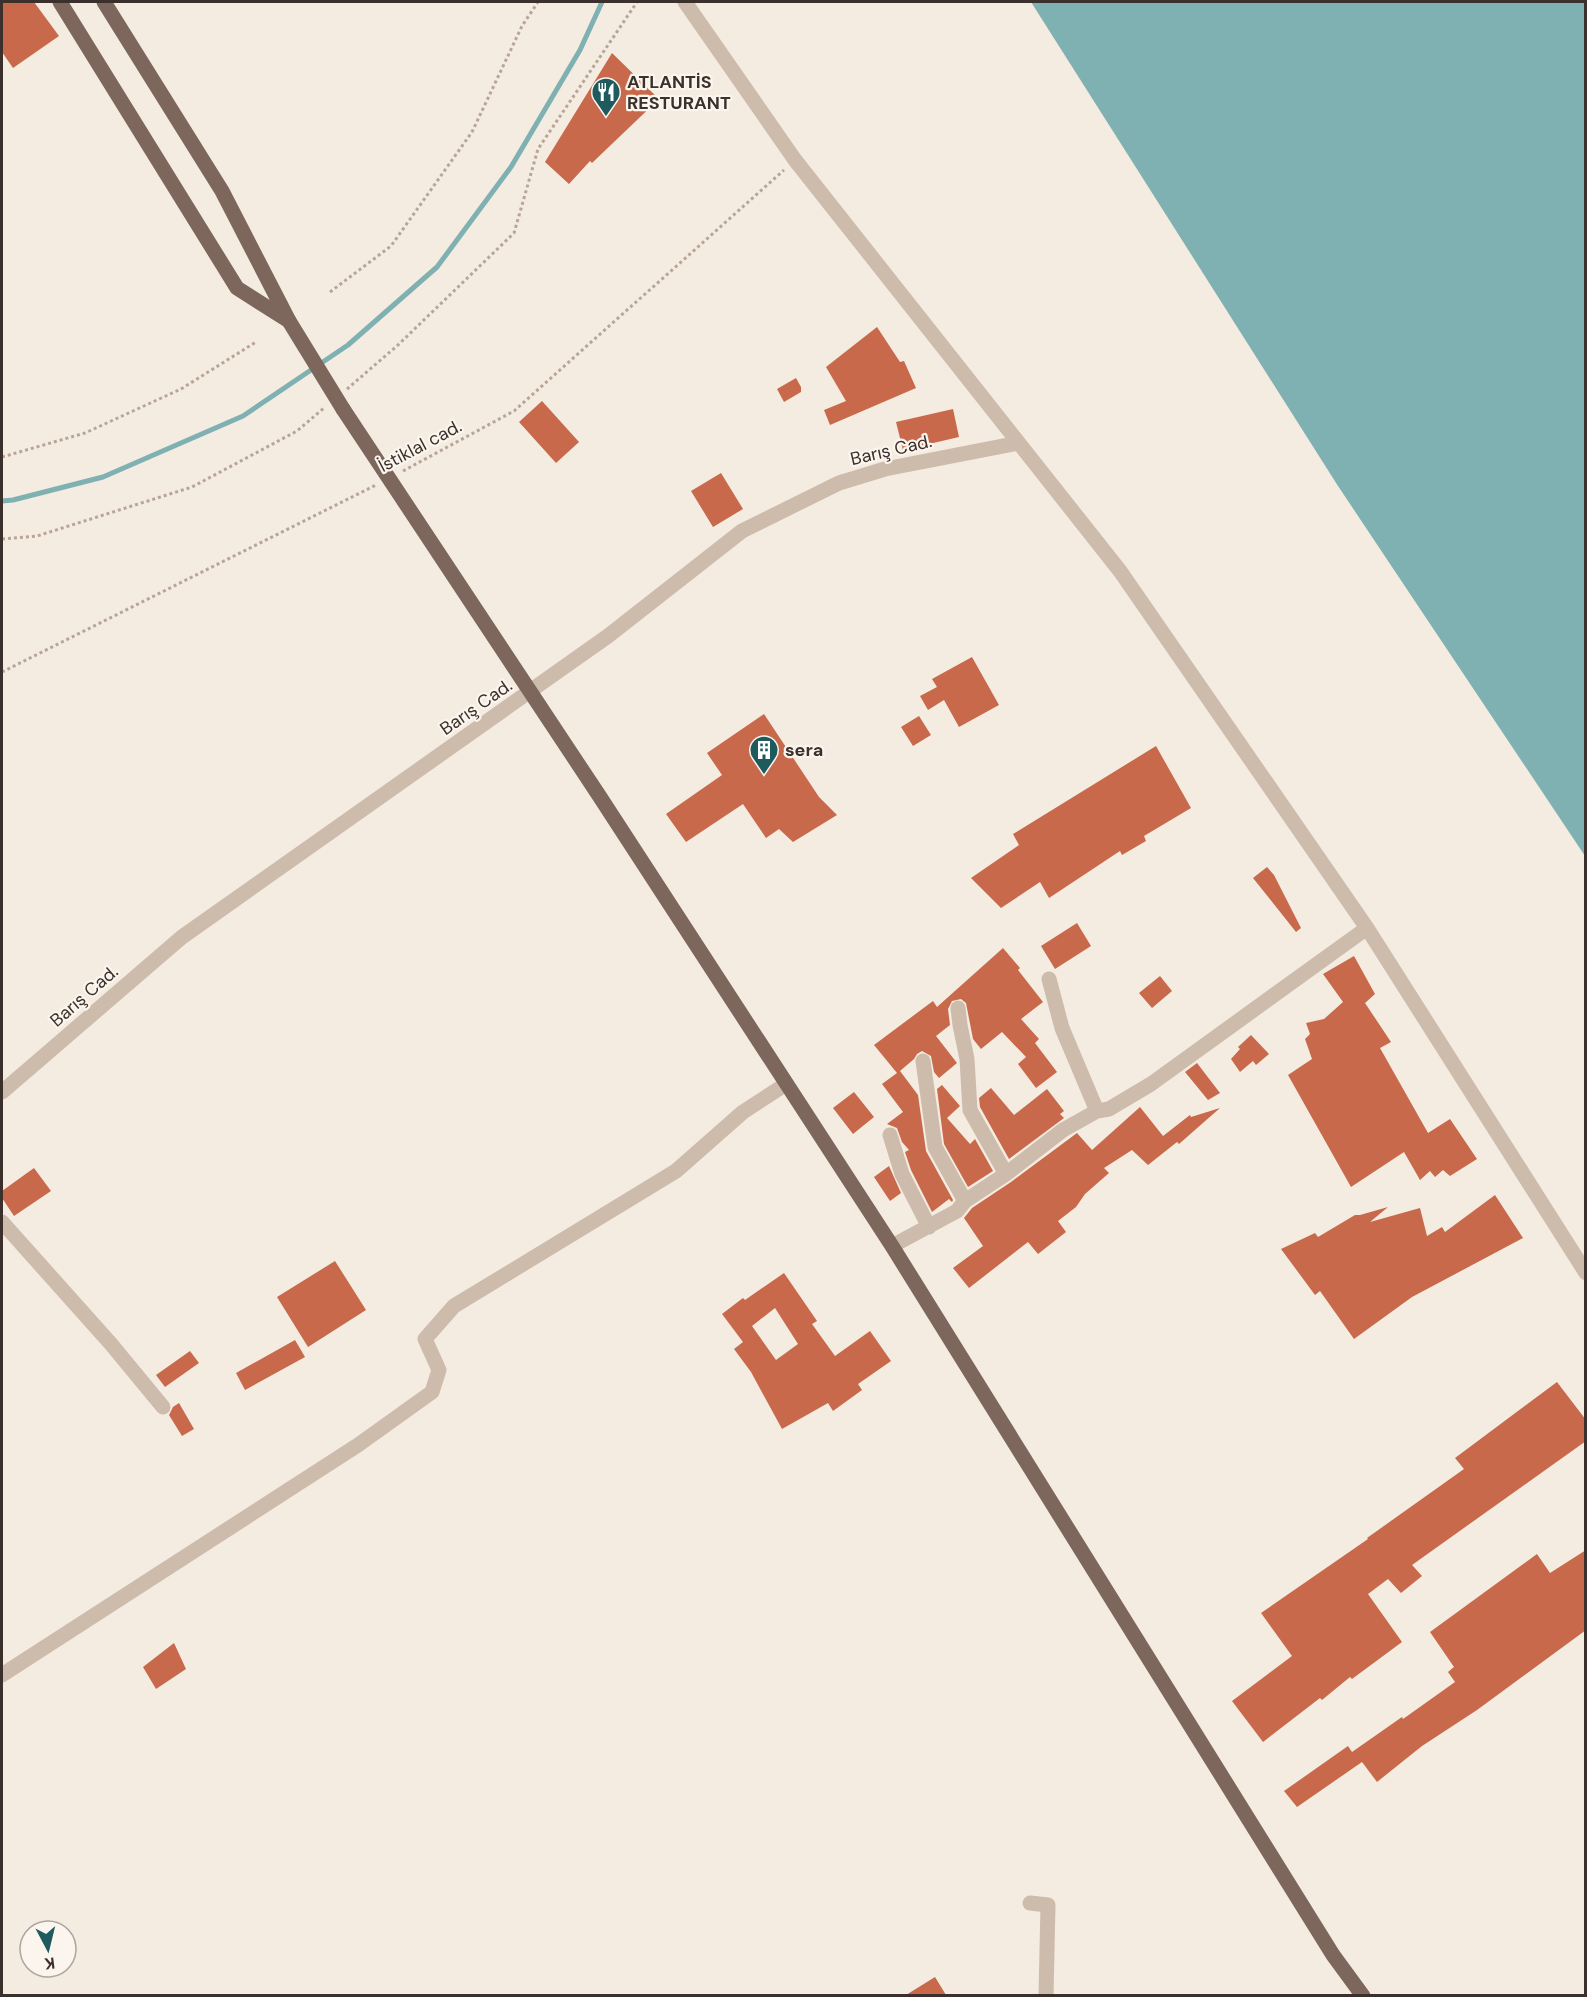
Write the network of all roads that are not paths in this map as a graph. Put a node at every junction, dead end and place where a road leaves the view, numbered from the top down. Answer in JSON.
{"nodes":[{"id":1,"x":60,"y":2,"type":"edge"},
{"id":2,"x":104,"y":2,"type":"edge"},
{"id":3,"x":685,"y":2,"type":"edge"},
{"id":4,"x":290,"y":321,"type":"junction"},
{"id":5,"x":1018,"y":444,"type":"junction"},
{"id":6,"x":530,"y":692,"type":"junction"},
{"id":7,"x":1367,"y":928,"type":"junction"},
{"id":8,"x":1049,"y":979,"type":"dead end"},
{"id":9,"x":958,"y":1008,"type":"dead end"},
{"id":10,"x":923,"y":1061,"type":"dead end"},
{"id":11,"x":786,"y":1084,"type":"junction"},
{"id":12,"x":2,"y":1092,"type":"edge"},
{"id":13,"x":1097,"y":1111,"type":"junction"},
{"id":14,"x":890,"y":1135,"type":"dead end"},
{"id":15,"x":1006,"y":1174,"type":"junction"},
{"id":16,"x":965,"y":1201,"type":"junction"},
{"id":17,"x":2,"y":1222,"type":"edge"},
{"id":18,"x":929,"y":1227,"type":"junction"},
{"id":19,"x":892,"y":1246,"type":"junction"},
{"id":20,"x":1586,"y":1273,"type":"edge"},
{"id":21,"x":163,"y":1407,"type":"dead end"},
{"id":22,"x":2,"y":1675,"type":"edge"},
{"id":23,"x":1030,"y":1903,"type":"dead end"},
{"id":24,"x":1046,"y":1995,"type":"edge"},
{"id":25,"x":1363,"y":1995,"type":"edge"}],
"edges":[{"from":1,"to":4,"type":"main road"},
{"from":2,"to":4,"type":"main road"},
{"from":3,"to":5,"type":"street"},
{"from":4,"to":6,"type":"main road","bridge":true},
{"from":5,"to":6,"type":"street","name":"Barış Cad."},
{"from":5,"to":7,"type":"street"},
{"from":6,"to":11,"type":"main road"},
{"from":6,"to":12,"type":"street","name":"Barış Cad."},
{"from":7,"to":13,"type":"street"},
{"from":7,"to":20,"type":"street"},
{"from":8,"to":13,"type":"street"},
{"from":9,"to":15,"type":"street"},
{"from":10,"to":16,"type":"street"},
{"from":11,"to":19,"type":"main road"},
{"from":11,"to":22,"type":"street"},
{"from":13,"to":15,"type":"street"},
{"from":14,"to":18,"type":"street"},
{"from":15,"to":16,"type":"street"},
{"from":16,"to":18,"type":"street"},
{"from":17,"to":21,"type":"street"},
{"from":18,"to":19,"type":"street"},
{"from":19,"to":25,"type":"main road"},
{"from":23,"to":24,"type":"street"}]}
